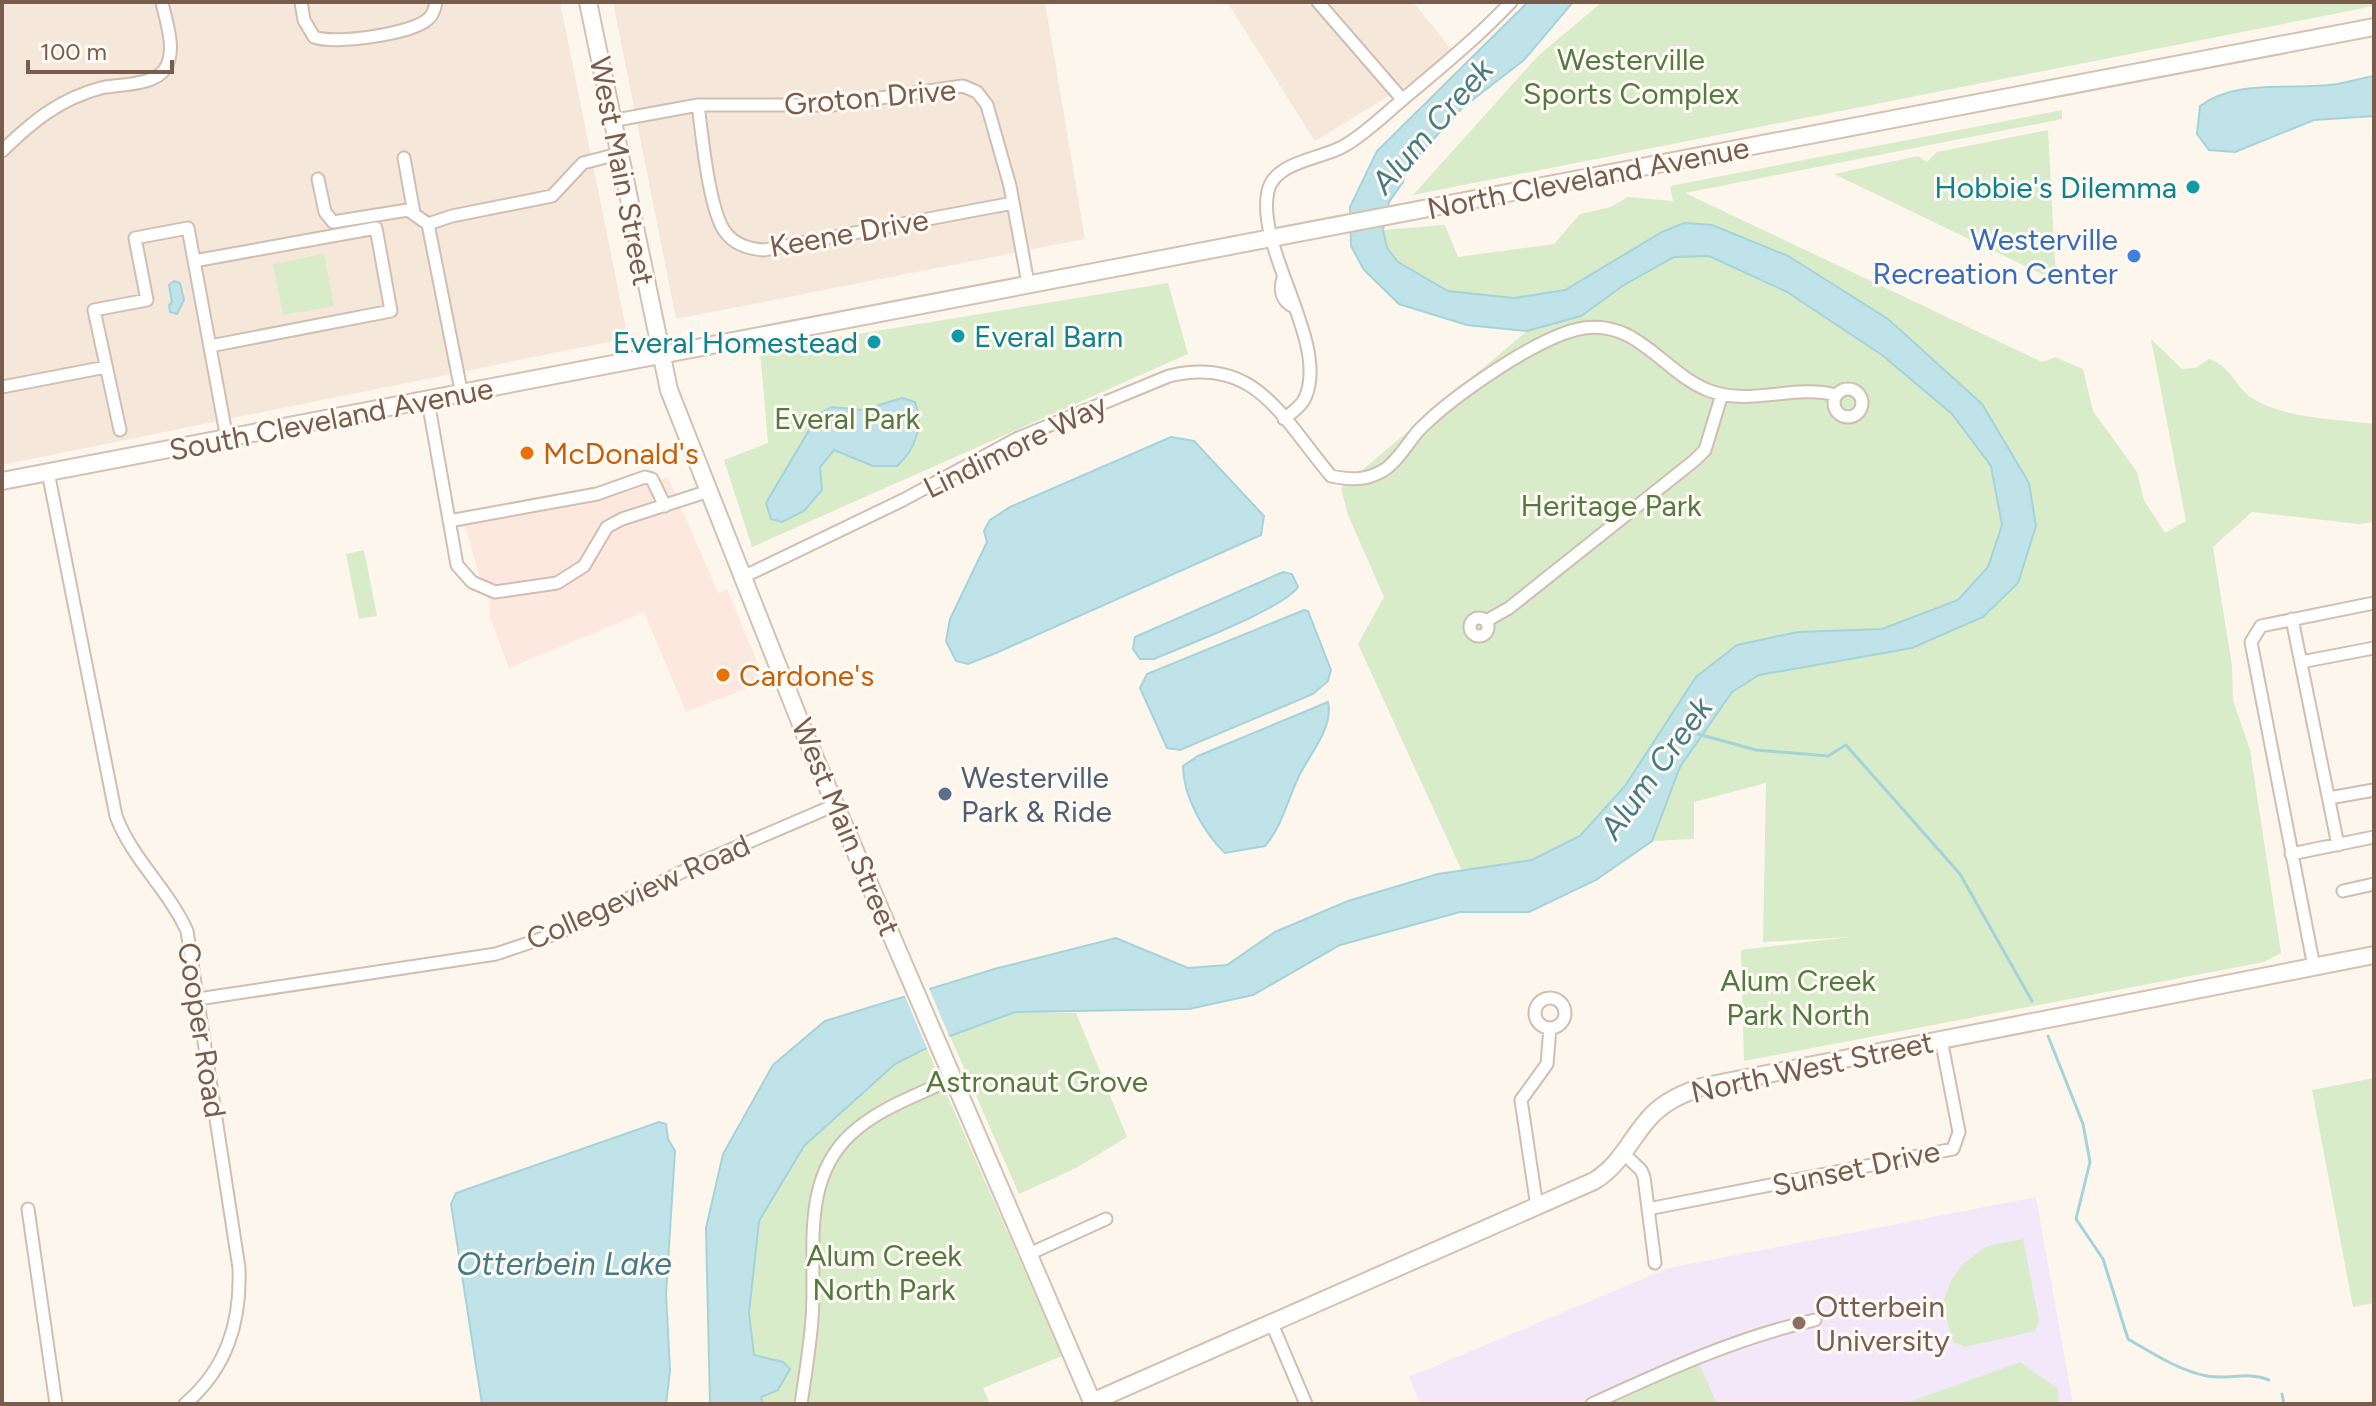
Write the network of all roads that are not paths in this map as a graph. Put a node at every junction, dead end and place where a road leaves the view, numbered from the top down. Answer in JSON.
{"nodes":[{"id":1,"x":162,"y":2,"type":"edge"},
{"id":2,"x":301,"y":2,"type":"edge"},
{"id":3,"x":436,"y":2,"type":"edge"},
{"id":4,"x":588,"y":2,"type":"edge"},
{"id":5,"x":1318,"y":2,"type":"edge"},
{"id":6,"x":1511,"y":2,"type":"edge"},
{"id":7,"x":2374,"y":27,"type":"edge"},
{"id":8,"x":1402,"y":99,"type":"junction"},
{"id":9,"x":698,"y":105,"type":"junction"},
{"id":10,"x":611,"y":121,"type":"junction"},
{"id":11,"x":2,"y":151,"type":"edge"},
{"id":12,"x":618,"y":154,"type":"junction"},
{"id":13,"x":404,"y":158,"type":"dead end"},
{"id":14,"x":318,"y":179,"type":"dead end"},
{"id":15,"x":1013,"y":203,"type":"junction"},
{"id":16,"x":414,"y":213,"type":"junction"},
{"id":17,"x":428,"y":224,"type":"junction"},
{"id":18,"x":1274,"y":237,"type":"junction"},
{"id":19,"x":194,"y":261,"type":"junction"},
{"id":20,"x":1028,"y":283,"type":"junction"},
{"id":21,"x":210,"y":346,"type":"junction"},
{"id":22,"x":660,"y":356,"type":"junction"},
{"id":23,"x":106,"y":367,"type":"junction"},
{"id":24,"x":2,"y":387,"type":"edge"},
{"id":25,"x":1722,"y":394,"type":"junction"},
{"id":26,"x":462,"y":395,"type":"junction"},
{"id":27,"x":1836,"y":395,"type":"dead end"},
{"id":28,"x":428,"y":401,"type":"junction"},
{"id":29,"x":1284,"y":419,"type":"junction"},
{"id":30,"x":120,"y":430,"type":"dead end"},
{"id":31,"x":227,"y":439,"type":"junction"},
{"id":32,"x":48,"y":472,"type":"junction"},
{"id":33,"x":2,"y":481,"type":"edge"},
{"id":34,"x":709,"y":491,"type":"junction"},
{"id":35,"x":665,"y":506,"type":"junction"},
{"id":36,"x":449,"y":521,"type":"junction"},
{"id":37,"x":743,"y":577,"type":"junction"},
{"id":38,"x":2374,"y":603,"type":"edge"},
{"id":39,"x":2292,"y":619,"type":"junction"},
{"id":40,"x":1486,"y":621,"type":"dead end"},
{"id":41,"x":2374,"y":648,"type":"edge"},
{"id":42,"x":2301,"y":662,"type":"junction"},
{"id":43,"x":2374,"y":790,"type":"edge"},
{"id":44,"x":2329,"y":798,"type":"junction"},
{"id":45,"x":835,"y":805,"type":"junction"},
{"id":46,"x":2374,"y":837,"type":"edge"},
{"id":47,"x":2338,"y":845,"type":"junction"},
{"id":48,"x":2291,"y":854,"type":"junction"},
{"id":49,"x":2374,"y":884,"type":"edge"},
{"id":50,"x":2343,"y":891,"type":"dead end"},
{"id":51,"x":2374,"y":955,"type":"edge"},
{"id":52,"x":2314,"y":967,"type":"junction"},
{"id":53,"x":198,"y":999,"type":"junction"},
{"id":54,"x":1550,"y":1028,"type":"dead end"},
{"id":55,"x":1941,"y":1039,"type":"junction"},
{"id":56,"x":950,"y":1071,"type":"junction"},
{"id":57,"x":1625,"y":1155,"type":"junction"},
{"id":58,"x":1537,"y":1207,"type":"junction"},
{"id":59,"x":28,"y":1209,"type":"dead end"},
{"id":60,"x":1648,"y":1209,"type":"junction"},
{"id":61,"x":1106,"y":1219,"type":"dead end"},
{"id":62,"x":1029,"y":1254,"type":"junction"},
{"id":63,"x":1655,"y":1263,"type":"dead end"},
{"id":64,"x":1815,"y":1320,"type":"dead end"},
{"id":65,"x":1272,"y":1324,"type":"junction"},
{"id":66,"x":1091,"y":1403,"type":"edge"},
{"id":67,"x":56,"y":1404,"type":"edge"},
{"id":68,"x":185,"y":1404,"type":"edge"},
{"id":69,"x":801,"y":1404,"type":"edge"},
{"id":70,"x":1306,"y":1404,"type":"edge"},
{"id":71,"x":1592,"y":1404,"type":"edge"}],
"edges":[{"from":1,"to":11,"type":"street"},
{"from":2,"to":3,"type":"street"},
{"from":4,"to":10,"type":"main road","name":"West Main Street"},
{"from":5,"to":8,"type":"street"},
{"from":6,"to":8,"type":"street"},
{"from":7,"to":18,"type":"main road","name":"North Cleveland Avenue"},
{"from":8,"to":18,"type":"street"},
{"from":9,"to":10,"type":"street","name":"Groton Drive"},
{"from":9,"to":15,"type":"street","name":"Groton Drive"},
{"from":9,"to":15,"type":"street","name":"Keene Drive"},
{"from":10,"to":12,"type":"main road","name":"West Main Street"},
{"from":12,"to":17,"type":"street"},
{"from":12,"to":22,"type":"main road","name":"West Main Street"},
{"from":13,"to":16,"type":"street"},
{"from":14,"to":16,"type":"street"},
{"from":15,"to":20,"type":"street","name":"Groton Drive"},
{"from":16,"to":17,"type":"street"},
{"from":17,"to":26,"type":"street"},
{"from":18,"to":20,"type":"main road","name":"North Cleveland Avenue"},
{"from":18,"to":29,"type":"street"},
{"from":19,"to":21,"type":"street"},
{"from":19,"to":21,"type":"street"},
{"from":19,"to":23,"type":"street"},
{"from":20,"to":22,"type":"main road","name":"North Cleveland Avenue"},
{"from":21,"to":31,"type":"street"},
{"from":22,"to":26,"type":"main road","name":"South Cleveland Avenue"},
{"from":22,"to":34,"type":"main road","name":"West Main Street"},
{"from":23,"to":24,"type":"street"},
{"from":23,"to":30,"type":"street"},
{"from":25,"to":27,"type":"street"},
{"from":25,"to":29,"type":"street","name":"Lindimore Way"},
{"from":25,"to":40,"type":"street"},
{"from":26,"to":28,"type":"main road","name":"South Cleveland Avenue"},
{"from":28,"to":31,"type":"main road","name":"South Cleveland Avenue"},
{"from":28,"to":36,"type":"street"},
{"from":29,"to":37,"type":"street","name":"Lindimore Way"},
{"from":31,"to":32,"type":"main road","name":"South Cleveland Avenue"},
{"from":32,"to":33,"type":"main road","name":"South Cleveland Avenue"},
{"from":32,"to":53,"type":"street","name":"Cooper Road"},
{"from":34,"to":35,"type":"street"},
{"from":34,"to":37,"type":"main road","name":"West Main Street"},
{"from":35,"to":36,"type":"street"},
{"from":35,"to":36,"type":"street"},
{"from":37,"to":45,"type":"main road","name":"West Main Street"},
{"from":38,"to":39,"type":"street"},
{"from":39,"to":42,"type":"street"},
{"from":39,"to":48,"type":"street"},
{"from":41,"to":42,"type":"street"},
{"from":42,"to":44,"type":"street"},
{"from":43,"to":44,"type":"street"},
{"from":44,"to":47,"type":"street"},
{"from":45,"to":53,"type":"street","name":"Collegeview Road"},
{"from":45,"to":56,"type":"main road","name":"West Main Street"},
{"from":46,"to":47,"type":"street"},
{"from":47,"to":48,"type":"street"},
{"from":48,"to":52,"type":"street"},
{"from":49,"to":50,"type":"street"},
{"from":51,"to":52,"type":"main road","name":"North West Street"},
{"from":52,"to":55,"type":"main road","name":"North West Street"},
{"from":53,"to":68,"type":"street","name":"Cooper Road"},
{"from":54,"to":58,"type":"street"},
{"from":55,"to":57,"type":"main road","name":"North West Street"},
{"from":55,"to":60,"type":"street","name":"Sunset Drive"},
{"from":56,"to":62,"type":"main road","name":"West Main Street"},
{"from":56,"to":69,"type":"street"},
{"from":57,"to":58,"type":"main road","name":"North West Street"},
{"from":57,"to":60,"type":"street"},
{"from":58,"to":65,"type":"main road","name":"North West Street"},
{"from":59,"to":67,"type":"street"},
{"from":60,"to":63,"type":"street"},
{"from":61,"to":62,"type":"street"},
{"from":62,"to":66,"type":"main road","name":"West Main Street"},
{"from":64,"to":71,"type":"street"},
{"from":65,"to":66,"type":"main road","name":"North West Street"},
{"from":65,"to":70,"type":"street"}]}
